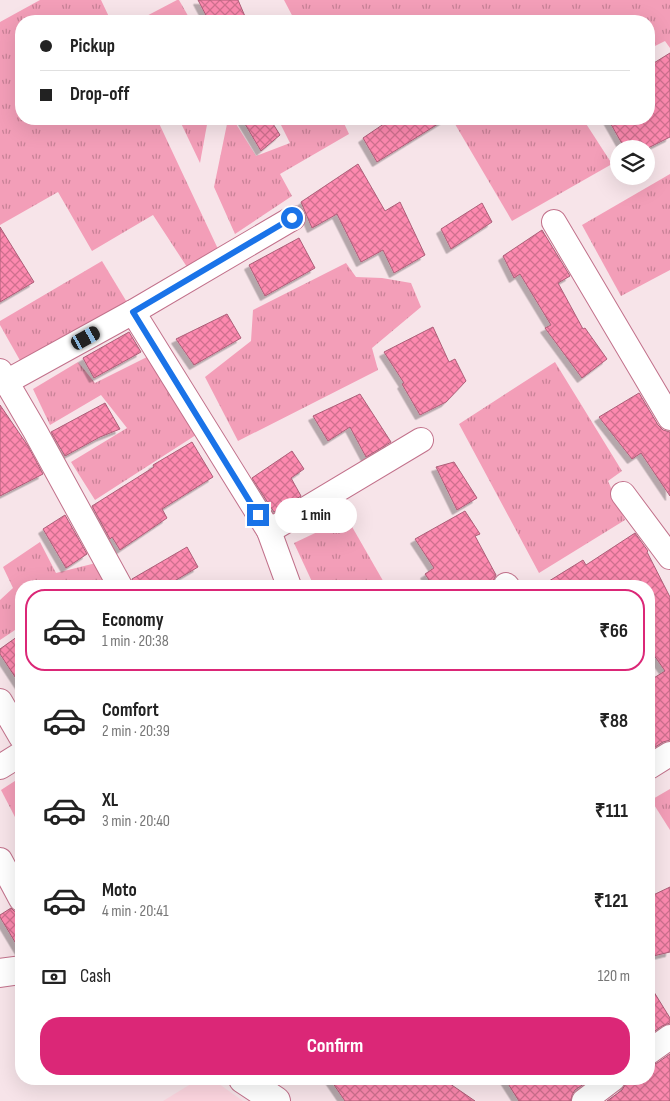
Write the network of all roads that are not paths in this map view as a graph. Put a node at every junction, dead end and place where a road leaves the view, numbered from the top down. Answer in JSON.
{"nodes":[{"id":1,"x":292,"y":218,"type":"dead end"},
{"id":2,"x":554,"y":222,"type":"dead end"},
{"id":3,"x":133,"y":312,"type":"junction"},
{"id":4,"x":3,"y":376,"type":"edge"},
{"id":5,"x":670,"y":418,"type":"edge"},
{"id":6,"x":421,"y":440,"type":"dead end"},
{"id":7,"x":623,"y":494,"type":"dead end"},
{"id":8,"x":269,"y":532,"type":"junction"},
{"id":9,"x":670,"y":557,"type":"edge"},
{"id":10,"x":117,"y":580,"type":"edge"},
{"id":11,"x":287,"y":580,"type":"edge"},
{"id":12,"x":0,"y":701,"type":"edge"},
{"id":13,"x":15,"y":727,"type":"edge"},
{"id":14,"x":670,"y":754,"type":"edge"},
{"id":15,"x":15,"y":758,"type":"edge"},
{"id":16,"x":655,"y":763,"type":"edge"},
{"id":17,"x":0,"y":767,"type":"edge"},
{"id":18,"x":0,"y":860,"type":"edge"},
{"id":19,"x":15,"y":888,"type":"edge"},
{"id":20,"x":15,"y":971,"type":"edge"},
{"id":21,"x":0,"y":972,"type":"edge"},
{"id":22,"x":670,"y":1037,"type":"edge"},
{"id":23,"x":655,"y":1048,"type":"edge"},
{"id":24,"x":605,"y":1085,"type":"edge"},
{"id":25,"x":584,"y":1101,"type":"edge"}],
"edges":[{"from":1,"to":3,"type":"street"},
{"from":2,"to":5,"type":"street"},
{"from":3,"to":4,"type":"street"},
{"from":3,"to":8,"type":"street"},
{"from":4,"to":10,"type":"street"},
{"from":6,"to":8,"type":"street"},
{"from":7,"to":9,"type":"street"},
{"from":8,"to":11,"type":"street"},
{"from":12,"to":13,"type":"street"},
{"from":14,"to":16,"type":"street"},
{"from":15,"to":17,"type":"street"},
{"from":18,"to":19,"type":"street"},
{"from":20,"to":21,"type":"main road"},
{"from":22,"to":23,"type":"street"},
{"from":24,"to":25,"type":"street"}]}
